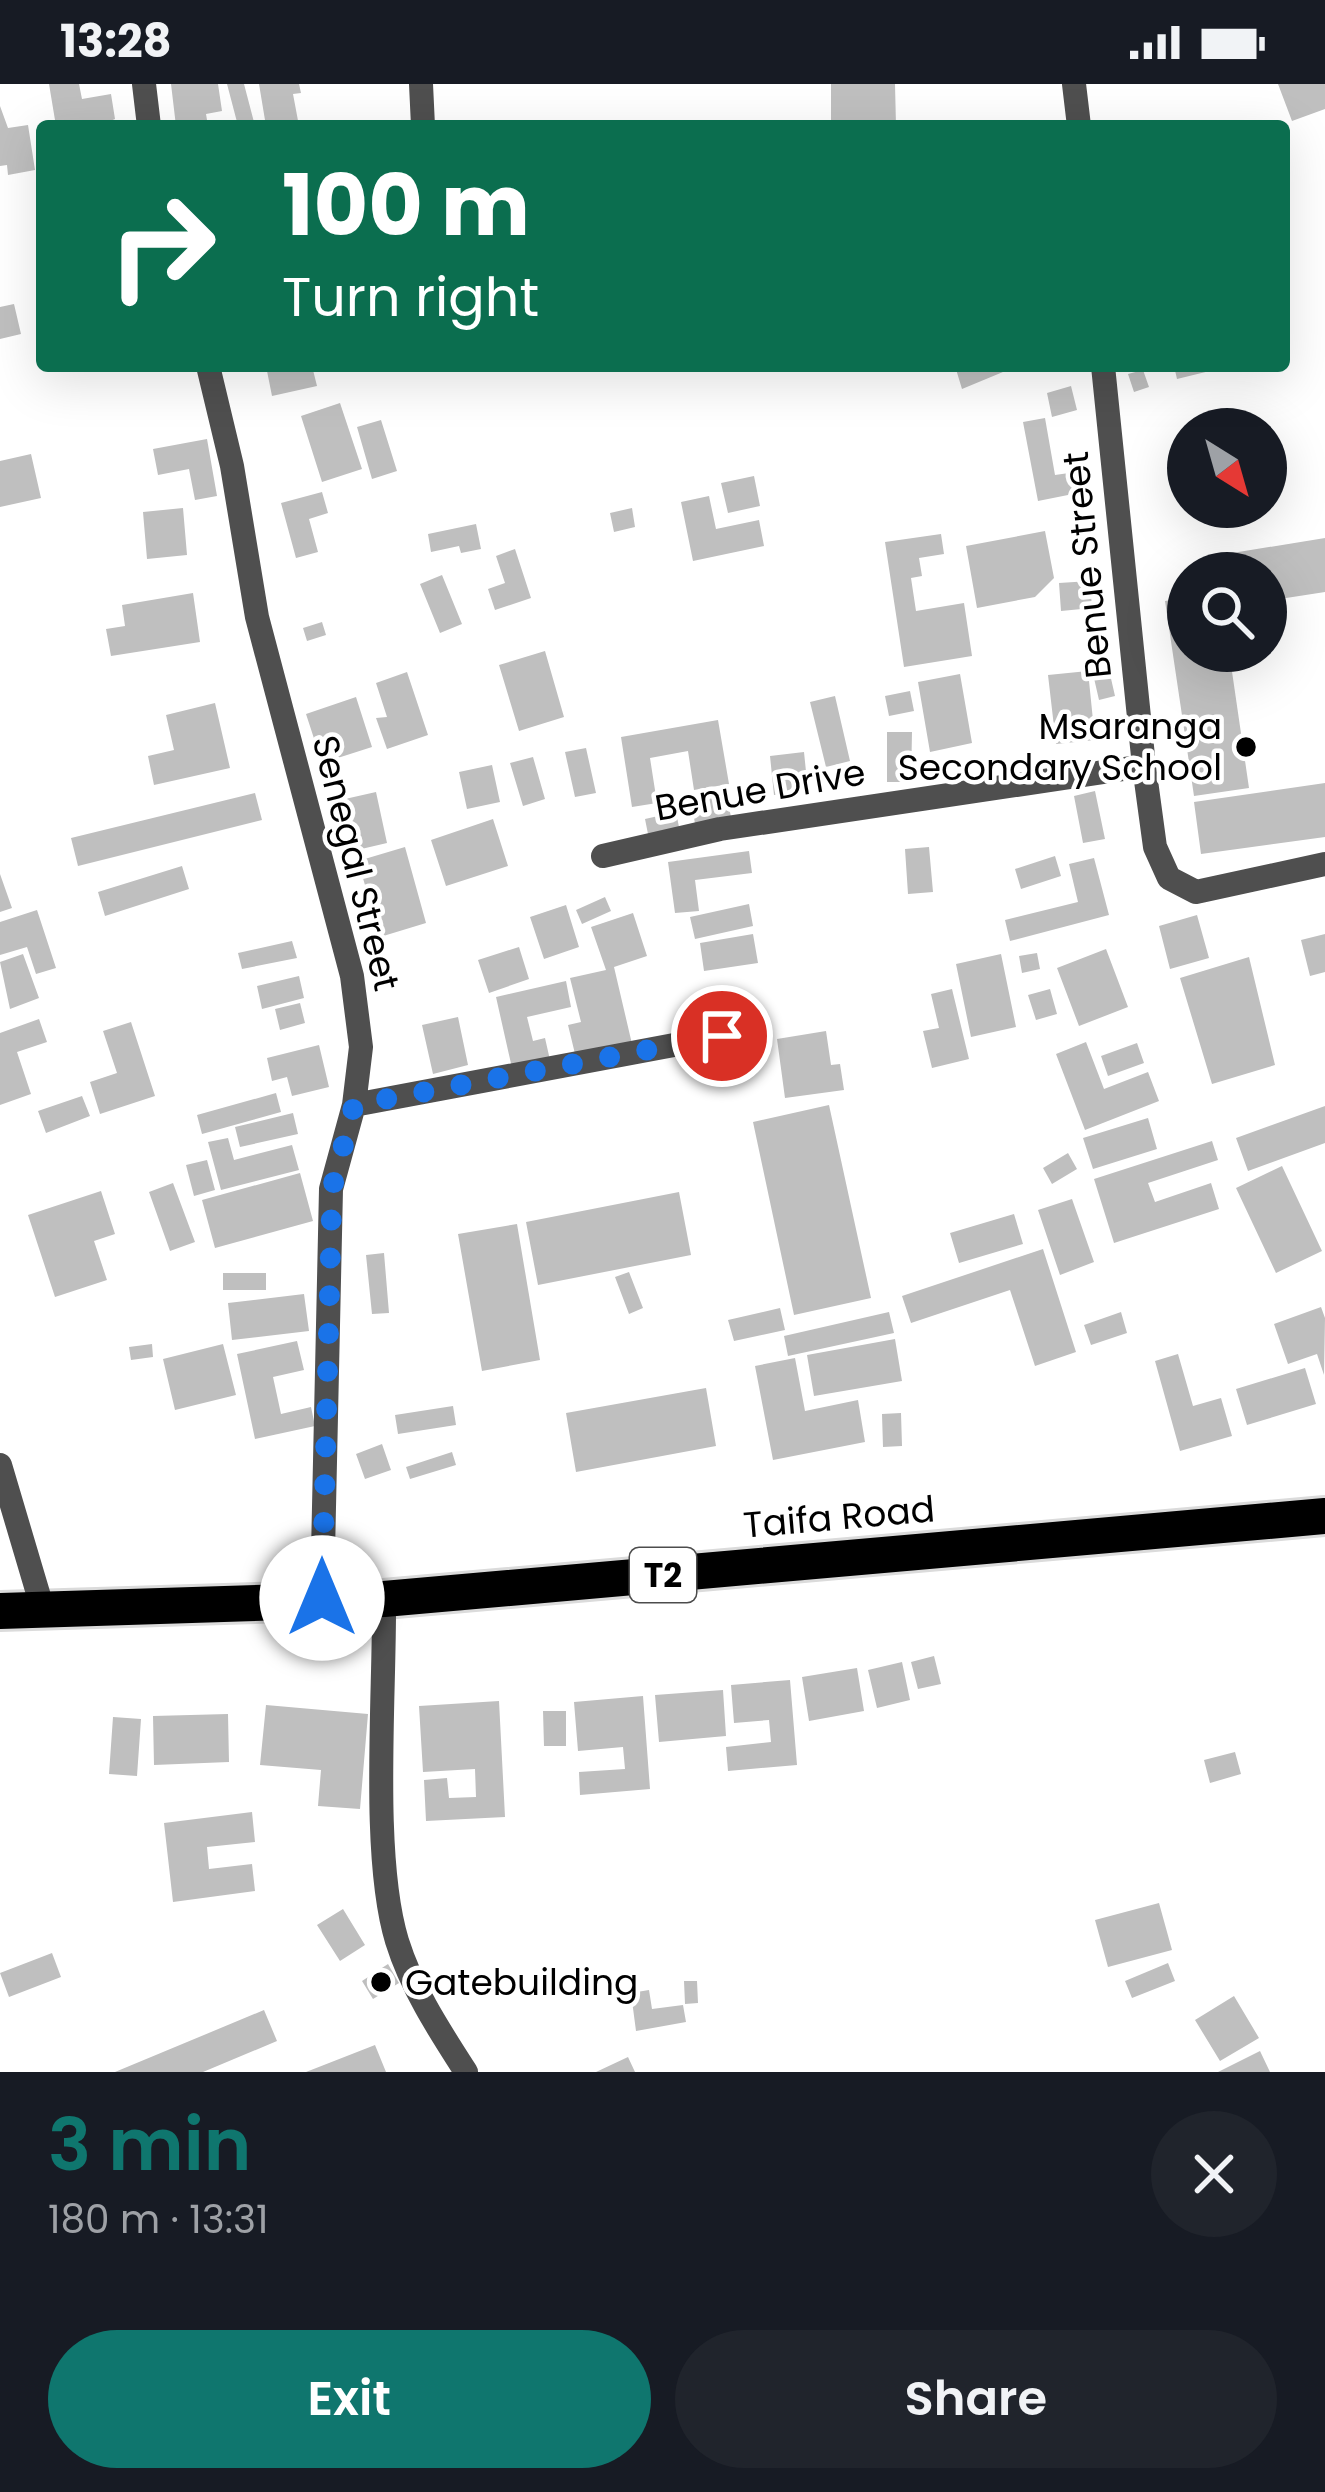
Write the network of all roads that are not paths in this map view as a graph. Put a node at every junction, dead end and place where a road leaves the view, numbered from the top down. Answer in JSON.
{"nodes":[{"id":1,"x":144,"y":84,"type":"edge"},
{"id":2,"x":421,"y":84,"type":"edge"},
{"id":3,"x":1074,"y":84,"type":"edge"},
{"id":4,"x":148,"y":120,"type":"edge"},
{"id":5,"x":423,"y":120,"type":"edge"},
{"id":6,"x":1077,"y":120,"type":"edge"},
{"id":7,"x":209,"y":372,"type":"edge"},
{"id":8,"x":1104,"y":372,"type":"edge"},
{"id":9,"x":1144,"y":766,"type":"junction"},
{"id":10,"x":603,"y":856,"type":"dead end"},
{"id":11,"x":1325,"y":864,"type":"edge"},
{"id":12,"x":722,"y":1036,"type":"dead end"},
{"id":13,"x":354,"y":1105,"type":"junction"},
{"id":14,"x":0,"y":1465,"type":"edge"},
{"id":15,"x":1325,"y":1516,"type":"edge"},
{"id":16,"x":322,"y":1598,"type":"junction"},
{"id":17,"x":384,"y":1599,"type":"junction"},
{"id":18,"x":44,"y":1610,"type":"junction"},
{"id":19,"x":0,"y":1611,"type":"edge"},
{"id":20,"x":466,"y":2072,"type":"edge"}],
"edges":[{"from":1,"to":4,"type":"street"},
{"from":2,"to":5,"type":"street"},
{"from":3,"to":6,"type":"street"},
{"from":7,"to":13,"type":"street","name":"Senegal Street"},
{"from":8,"to":9,"type":"street","name":"Benue Street"},
{"from":9,"to":10,"type":"street","name":"Benue Drive"},
{"from":9,"to":11,"type":"street","name":"Benue Street"},
{"from":12,"to":13,"type":"street"},
{"from":13,"to":16,"type":"street","name":"Senegal Street"},
{"from":14,"to":18,"type":"street"},
{"from":15,"to":17,"type":"highway","name":"Taifa Road","number":"T2"},
{"from":16,"to":17,"type":"highway","name":"Taifa Road","number":"T2"},
{"from":16,"to":18,"type":"highway","name":"Taifa Road","number":"T2"},
{"from":17,"to":20,"type":"street"},
{"from":18,"to":19,"type":"highway","name":"Taifa Road","number":"T2"}]}
